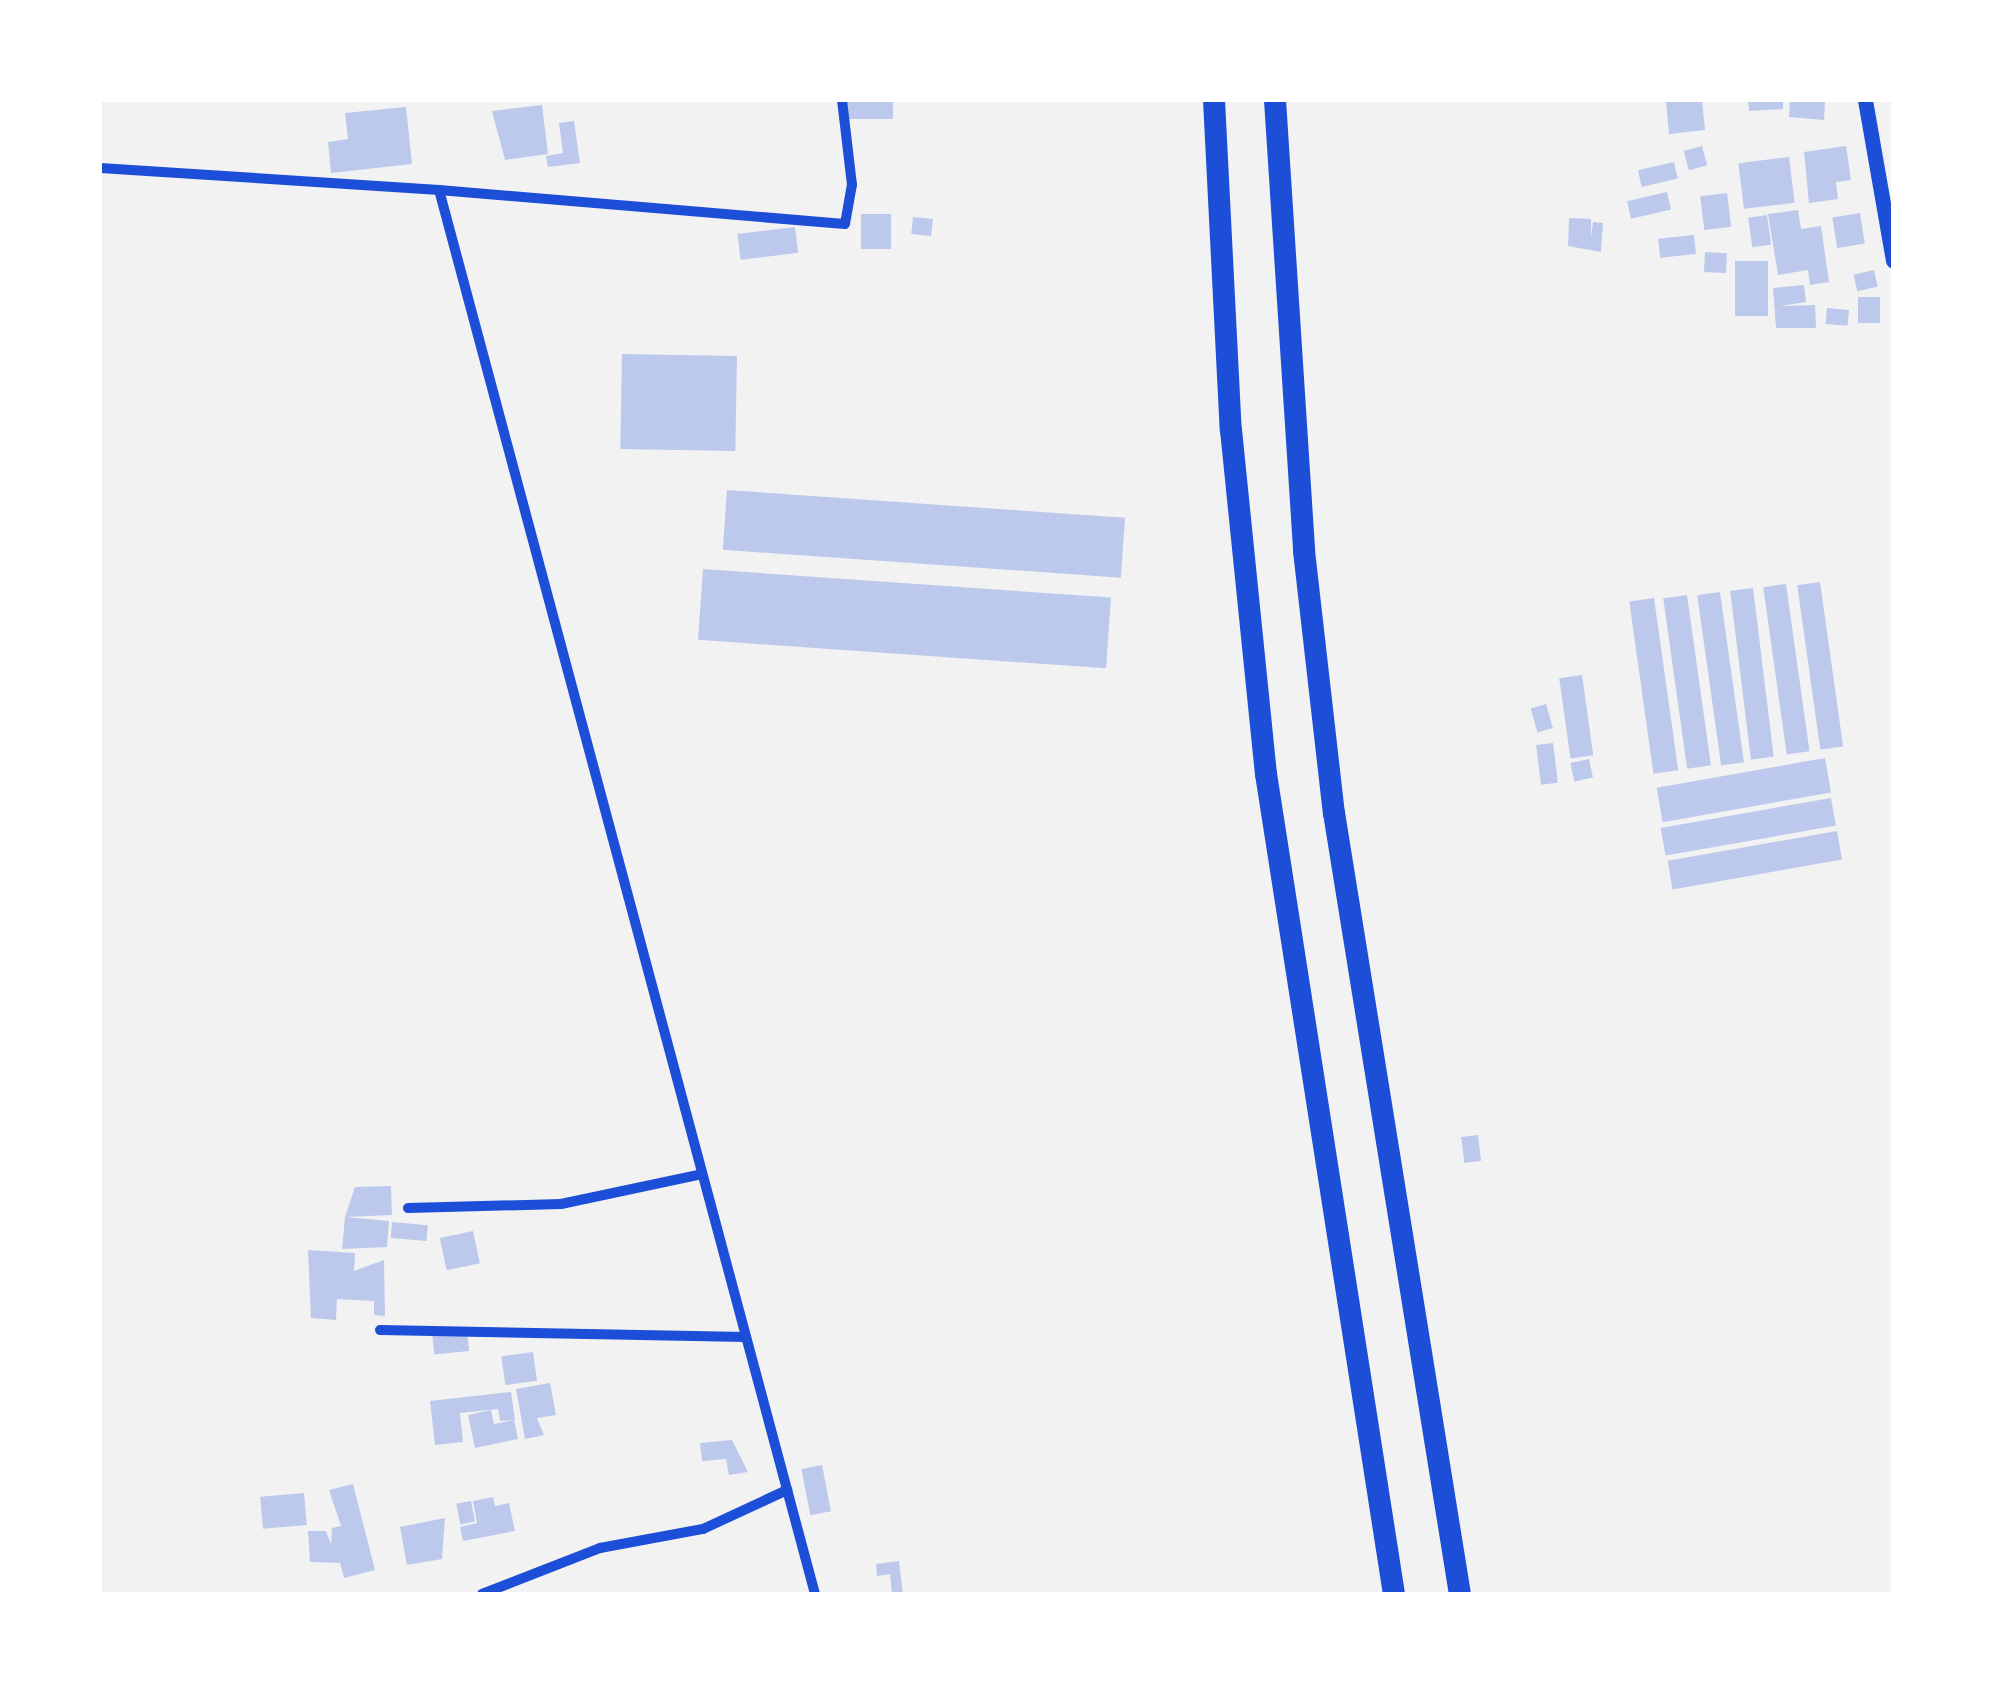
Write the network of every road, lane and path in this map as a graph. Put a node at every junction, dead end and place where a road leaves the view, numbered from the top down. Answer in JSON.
{"nodes":[{"id":1,"x":842,"y":100,"type":"edge"},
{"id":2,"x":1214,"y":100,"type":"edge"},
{"id":3,"x":1275,"y":100,"type":"edge"},
{"id":4,"x":1865,"y":100,"type":"edge"},
{"id":5,"x":100,"y":168,"type":"edge"},
{"id":6,"x":439,"y":190,"type":"junction"},
{"id":7,"x":1893,"y":261,"type":"edge"},
{"id":8,"x":702,"y":1174,"type":"junction"},
{"id":9,"x":408,"y":1208,"type":"dead end"},
{"id":10,"x":380,"y":1330,"type":"dead end"},
{"id":11,"x":746,"y":1337,"type":"junction"},
{"id":12,"x":787,"y":1490,"type":"junction"},
{"id":13,"x":482,"y":1594,"type":"edge"},
{"id":14,"x":815,"y":1594,"type":"edge"},
{"id":15,"x":1394,"y":1594,"type":"edge"},
{"id":16,"x":1460,"y":1594,"type":"edge"}],
"edges":[{"from":1,"to":6,"type":"street"},
{"from":2,"to":15,"type":"highway"},
{"from":3,"to":16,"type":"highway"},
{"from":4,"to":7,"type":"street"},
{"from":5,"to":6,"type":"street"},
{"from":6,"to":8,"type":"street"},
{"from":8,"to":9,"type":"street"},
{"from":8,"to":11,"type":"street"},
{"from":10,"to":11,"type":"street"},
{"from":11,"to":12,"type":"street"},
{"from":12,"to":13,"type":"street"},
{"from":12,"to":14,"type":"street"}]}
